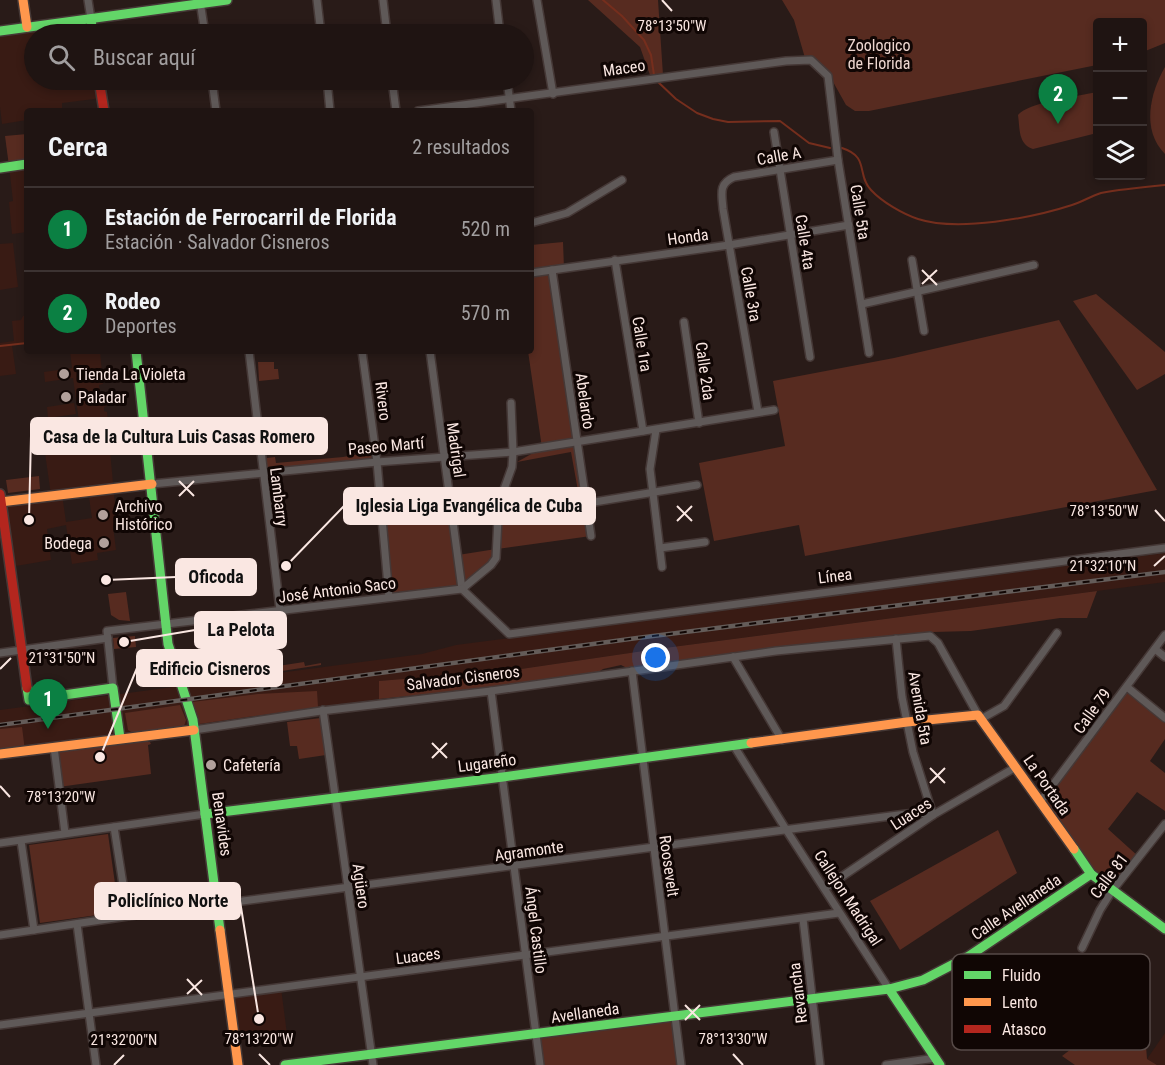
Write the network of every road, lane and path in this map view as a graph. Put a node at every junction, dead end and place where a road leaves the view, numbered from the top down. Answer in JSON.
{"nodes":[{"id":1,"x":23,"y":0,"type":"edge"},
{"id":2,"x":88,"y":0,"type":"edge"},
{"id":3,"x":227,"y":0,"type":"edge"},
{"id":4,"x":317,"y":0,"type":"edge"},
{"id":5,"x":383,"y":0,"type":"edge"},
{"id":6,"x":496,"y":0,"type":"edge"},
{"id":7,"x":537,"y":0,"type":"edge"},
{"id":8,"x":200,"y":2,"type":"edge"},
{"id":9,"x":91,"y":18,"type":"junction"},
{"id":10,"x":27,"y":24,"type":"edge"},
{"id":11,"x":48,"y":24,"type":"edge"},
{"id":12,"x":92,"y":24,"type":"edge"},
{"id":13,"x":203,"y":24,"type":"edge"},
{"id":14,"x":320,"y":24,"type":"edge"},
{"id":15,"x":386,"y":24,"type":"edge"},
{"id":16,"x":499,"y":24,"type":"edge"},
{"id":17,"x":24,"y":27,"type":"edge"},
{"id":18,"x":0,"y":31,"type":"edge"},
{"id":19,"x":828,"y":76,"type":"joint"},
{"id":20,"x":101,"y":90,"type":"edge"},
{"id":21,"x":213,"y":90,"type":"edge"},
{"id":22,"x":328,"y":90,"type":"edge"},
{"id":23,"x":393,"y":90,"type":"edge"},
{"id":24,"x":508,"y":90,"type":"edge"},
{"id":25,"x":553,"y":93,"type":"junction"},
{"id":26,"x":509,"y":100,"type":"junction"},
{"id":27,"x":104,"y":108,"type":"edge"},
{"id":28,"x":216,"y":108,"type":"edge"},
{"id":29,"x":330,"y":108,"type":"edge"},
{"id":30,"x":396,"y":108,"type":"edge"},
{"id":31,"x":443,"y":108,"type":"edge"},
{"id":32,"x":510,"y":108,"type":"edge"},
{"id":33,"x":774,"y":132,"type":"dead end"},
{"id":34,"x":838,"y":160,"type":"junction"},
{"id":35,"x":24,"y":164,"type":"edge"},
{"id":36,"x":0,"y":168,"type":"edge"},
{"id":37,"x":779,"y":170,"type":"junction"},
{"id":38,"x":622,"y":180,"type":"dead end"},
{"id":39,"x":726,"y":181,"type":"joint"},
{"id":40,"x":534,"y":222,"type":"edge"},
{"id":41,"x":849,"y":225,"type":"junction"},
{"id":42,"x":790,"y":234,"type":"junction"},
{"id":43,"x":729,"y":245,"type":"junction"},
{"id":44,"x":615,"y":260,"type":"junction"},
{"id":45,"x":912,"y":260,"type":"dead end"},
{"id":46,"x":1034,"y":265,"type":"dead end"},
{"id":47,"x":552,"y":270,"type":"junction"},
{"id":48,"x":534,"y":272,"type":"edge"},
{"id":49,"x":918,"y":292,"type":"junction"},
{"id":50,"x":862,"y":304,"type":"junction"},
{"id":51,"x":684,"y":322,"type":"dead end"},
{"id":52,"x":924,"y":331,"type":"dead end"},
{"id":53,"x":869,"y":353,"type":"dead end"},
{"id":54,"x":136,"y":354,"type":"edge"},
{"id":55,"x":249,"y":354,"type":"edge"},
{"id":56,"x":362,"y":354,"type":"edge"},
{"id":57,"x":429,"y":354,"type":"edge"},
{"id":58,"x":810,"y":357,"type":"dead end"},
{"id":59,"x":511,"y":403,"type":"dead end"},
{"id":60,"x":774,"y":410,"type":"dead end"},
{"id":61,"x":758,"y":412,"type":"junction"},
{"id":62,"x":699,"y":423,"type":"junction"},
{"id":63,"x":656,"y":430,"type":"junction"},
{"id":64,"x":643,"y":431,"type":"junction"},
{"id":65,"x":577,"y":443,"type":"junction"},
{"id":66,"x":513,"y":452,"type":"junction"},
{"id":67,"x":442,"y":457,"type":"junction"},
{"id":68,"x":377,"y":462,"type":"junction"},
{"id":69,"x":263,"y":474,"type":"junction"},
{"id":70,"x":152,"y":484,"type":"junction"},
{"id":71,"x":697,"y":485,"type":"dead end"},
{"id":72,"x":653,"y":492,"type":"junction"},
{"id":73,"x":0,"y":494,"type":"edge"},
{"id":74,"x":0,"y":502,"type":"edge"},
{"id":75,"x":587,"y":502,"type":"junction"},
{"id":76,"x":498,"y":518,"type":"junction"},
{"id":77,"x":591,"y":536,"type":"dead end"},
{"id":78,"x":705,"y":542,"type":"dead end"},
{"id":79,"x":660,"y":548,"type":"junction"},
{"id":80,"x":1165,"y":548,"type":"edge"},
{"id":81,"x":662,"y":567,"type":"dead end"},
{"id":82,"x":462,"y":588,"type":"junction"},
{"id":83,"x":389,"y":597,"type":"junction"},
{"id":84,"x":280,"y":610,"type":"junction"},
{"id":85,"x":165,"y":624,"type":"junction"},
{"id":86,"x":1057,"y":633,"type":"dead end"},
{"id":87,"x":108,"y":635,"type":"junction"},
{"id":88,"x":1165,"y":635,"type":"edge"},
{"id":89,"x":930,"y":636,"type":"joint"},
{"id":90,"x":896,"y":639,"type":"junction"},
{"id":91,"x":1155,"y":648,"type":"junction"},
{"id":92,"x":22,"y":650,"type":"junction"},
{"id":93,"x":0,"y":653,"type":"edge"},
{"id":94,"x":733,"y":657,"type":"junction"},
{"id":95,"x":1165,"y":657,"type":"edge"},
{"id":96,"x":632,"y":671,"type":"junction"},
{"id":97,"x":1126,"y":687,"type":"junction"},
{"id":98,"x":113,"y":688,"type":"junction"},
{"id":99,"x":491,"y":691,"type":"junction"},
{"id":100,"x":323,"y":710,"type":"junction"},
{"id":101,"x":979,"y":717,"type":"junction"},
{"id":102,"x":1165,"y":718,"type":"edge"},
{"id":103,"x":907,"y":722,"type":"junction"},
{"id":104,"x":194,"y":730,"type":"junction"},
{"id":105,"x":120,"y":738,"type":"junction"},
{"id":106,"x":782,"y":740,"type":"junction"},
{"id":107,"x":734,"y":746,"type":"junction"},
{"id":108,"x":54,"y":747,"type":"junction"},
{"id":109,"x":0,"y":754,"type":"edge"},
{"id":110,"x":642,"y":758,"type":"junction"},
{"id":111,"x":1016,"y":767,"type":"junction"},
{"id":112,"x":503,"y":777,"type":"junction"},
{"id":113,"x":335,"y":797,"type":"junction"},
{"id":114,"x":1041,"y":802,"type":"junction"},
{"id":115,"x":205,"y":814,"type":"junction"},
{"id":116,"x":933,"y":815,"type":"junction"},
{"id":117,"x":1165,"y":824,"type":"edge"},
{"id":118,"x":114,"y":826,"type":"junction"},
{"id":119,"x":787,"y":831,"type":"junction"},
{"id":120,"x":65,"y":833,"type":"junction"},
{"id":121,"x":21,"y":841,"type":"junction"},
{"id":122,"x":0,"y":843,"type":"edge"},
{"id":123,"x":652,"y":847,"type":"junction"},
{"id":124,"x":514,"y":866,"type":"junction"},
{"id":125,"x":1091,"y":874,"type":"junction"},
{"id":126,"x":348,"y":888,"type":"junction"},
{"id":127,"x":825,"y":888,"type":"junction"},
{"id":128,"x":1112,"y":891,"type":"junction"},
{"id":129,"x":217,"y":905,"type":"junction"},
{"id":130,"x":839,"y":912,"type":"junction"},
{"id":131,"x":128,"y":916,"type":"junction"},
{"id":132,"x":803,"y":919,"type":"junction"},
{"id":133,"x":77,"y":924,"type":"junction"},
{"id":134,"x":1165,"y":929,"type":"edge"},
{"id":135,"x":34,"y":930,"type":"junction"},
{"id":136,"x":0,"y":935,"type":"edge"},
{"id":137,"x":665,"y":937,"type":"junction"},
{"id":138,"x":1082,"y":948,"type":"dead end"},
{"id":139,"x":972,"y":954,"type":"edge"},
{"id":140,"x":526,"y":955,"type":"junction"},
{"id":141,"x":952,"y":965,"type":"edge"},
{"id":142,"x":360,"y":977,"type":"junction"},
{"id":143,"x":889,"y":989,"type":"junction"},
{"id":144,"x":229,"y":995,"type":"junction"},
{"id":145,"x":812,"y":998,"type":"junction"},
{"id":146,"x":89,"y":1013,"type":"junction"},
{"id":147,"x":675,"y":1015,"type":"junction"},
{"id":148,"x":0,"y":1025,"type":"edge"},
{"id":149,"x":536,"y":1035,"type":"junction"},
{"id":150,"x":371,"y":1054,"type":"junction"},
{"id":151,"x":938,"y":1062,"type":"edge"},
{"id":152,"x":96,"y":1065,"type":"edge"},
{"id":153,"x":238,"y":1065,"type":"edge"},
{"id":154,"x":285,"y":1065,"type":"edge"},
{"id":155,"x":373,"y":1065,"type":"edge"},
{"id":156,"x":540,"y":1065,"type":"edge"},
{"id":157,"x":681,"y":1065,"type":"edge"},
{"id":158,"x":820,"y":1065,"type":"edge"},
{"id":159,"x":886,"y":1065,"type":"edge"}],
"edges":[{"from":1,"to":10,"type":"main road"},
{"from":2,"to":9,"type":"street"},
{"from":3,"to":8,"type":"main road"},
{"from":4,"to":14,"type":"street"},
{"from":5,"to":15,"type":"street"},
{"from":6,"to":16,"type":"street"},
{"from":7,"to":25,"type":"street"},
{"from":8,"to":9,"type":"main road"},
{"from":8,"to":13,"type":"street"},
{"from":9,"to":11,"type":"main road"},
{"from":9,"to":12,"type":"main road"},
{"from":17,"to":18,"type":"main road"},
{"from":19,"to":25,"type":"street","name":"Maceo"},
{"from":19,"to":34,"type":"street","name":"Calle 5ta"},
{"from":20,"to":27,"type":"main road"},
{"from":21,"to":28,"type":"street"},
{"from":22,"to":29,"type":"street"},
{"from":23,"to":30,"type":"street"},
{"from":24,"to":26,"type":"street"},
{"from":25,"to":26,"type":"street","name":"Maceo"},
{"from":26,"to":31,"type":"street","name":"Maceo"},
{"from":26,"to":32,"type":"street"},
{"from":33,"to":37,"type":"street","name":"Calle 4ta"},
{"from":34,"to":37,"type":"street","name":"Calle A"},
{"from":34,"to":41,"type":"street","name":"Calle 5ta"},
{"from":35,"to":36,"type":"main road"},
{"from":37,"to":39,"type":"street","name":"Calle A"},
{"from":37,"to":42,"type":"street","name":"Calle 4ta"},
{"from":38,"to":40,"type":"street"},
{"from":39,"to":43,"type":"street","name":"Calle 3ra"},
{"from":41,"to":42,"type":"street","name":"Honda"},
{"from":41,"to":50,"type":"street","name":"Calle 5ta"},
{"from":42,"to":43,"type":"street","name":"Honda"},
{"from":42,"to":58,"type":"street","name":"Calle 4ta"},
{"from":43,"to":44,"type":"street","name":"Honda"},
{"from":43,"to":61,"type":"street","name":"Calle 3ra"},
{"from":44,"to":47,"type":"street","name":"Honda"},
{"from":44,"to":64,"type":"street","name":"Calle 1ra"},
{"from":45,"to":49,"type":"street"},
{"from":46,"to":49,"type":"street"},
{"from":47,"to":48,"type":"street","name":"Honda"},
{"from":47,"to":65,"type":"street","name":"Abelardo"},
{"from":49,"to":50,"type":"street"},
{"from":49,"to":52,"type":"street"},
{"from":50,"to":53,"type":"street","name":"Calle 5ta"},
{"from":51,"to":62,"type":"street","name":"Calle 2da"},
{"from":54,"to":70,"type":"main road","name":"Benavides"},
{"from":55,"to":69,"type":"street","name":"Lambarry"},
{"from":56,"to":68,"type":"street","name":"Rivero"},
{"from":57,"to":67,"type":"street","name":"Madrigal"},
{"from":59,"to":66,"type":"street"},
{"from":60,"to":61,"type":"street","name":"Paseo Martí"},
{"from":61,"to":62,"type":"street","name":"Paseo Martí"},
{"from":62,"to":63,"type":"street","name":"Paseo Martí"},
{"from":63,"to":64,"type":"street","name":"Paseo Martí"},
{"from":63,"to":72,"type":"street"},
{"from":64,"to":65,"type":"street","name":"Paseo Martí"},
{"from":65,"to":66,"type":"street","name":"Paseo Martí"},
{"from":65,"to":75,"type":"street","name":"Abelardo"},
{"from":66,"to":67,"type":"street","name":"Paseo Martí"},
{"from":66,"to":76,"type":"street"},
{"from":67,"to":68,"type":"street","name":"Paseo Martí"},
{"from":67,"to":82,"type":"street","name":"Madrigal"},
{"from":68,"to":69,"type":"street","name":"Paseo Martí"},
{"from":68,"to":83,"type":"street","name":"Rivero"},
{"from":69,"to":70,"type":"street","name":"Paseo Martí"},
{"from":69,"to":84,"type":"street","name":"Lambarry"},
{"from":70,"to":74,"type":"main road","name":"Paseo Martí"},
{"from":70,"to":85,"type":"main road","name":"Benavides"},
{"from":71,"to":72,"type":"street"},
{"from":72,"to":75,"type":"street"},
{"from":72,"to":79,"type":"street"},
{"from":73,"to":74,"type":"main road"},
{"from":74,"to":92,"type":"main road"},
{"from":75,"to":76,"type":"street"},
{"from":75,"to":77,"type":"street","name":"Abelardo"},
{"from":76,"to":82,"type":"street"},
{"from":78,"to":79,"type":"street"},
{"from":79,"to":81,"type":"street"},
{"from":80,"to":82,"type":"street","name":"Línea"},
{"from":82,"to":83,"type":"street","name":"José Antonio Saco"},
{"from":83,"to":84,"type":"street","name":"José Antonio Saco"},
{"from":84,"to":85,"type":"street","name":"José Antonio Saco"},
{"from":85,"to":87,"type":"street","name":"José Antonio Saco"},
{"from":85,"to":104,"type":"main road","name":"Benavides"},
{"from":86,"to":101,"type":"street"},
{"from":87,"to":92,"type":"street","name":"José Antonio Saco"},
{"from":87,"to":98,"type":"street"},
{"from":88,"to":91,"type":"street","name":"Calle 79"},
{"from":89,"to":90,"type":"street","name":"Salvador Cisneros"},
{"from":89,"to":101,"type":"street","name":"La Portada"},
{"from":90,"to":94,"type":"street","name":"Salvador Cisneros"},
{"from":90,"to":103,"type":"street","name":"Avenida 5ta"},
{"from":91,"to":95,"type":"street"},
{"from":91,"to":97,"type":"street","name":"Calle 79"},
{"from":92,"to":93,"type":"street","name":"José Antonio Saco"},
{"from":92,"to":98,"type":"main road"},
{"from":94,"to":96,"type":"street","name":"Salvador Cisneros"},
{"from":94,"to":106,"type":"street"},
{"from":96,"to":99,"type":"street","name":"Salvador Cisneros"},
{"from":96,"to":110,"type":"street","name":"Roosevelt"},
{"from":97,"to":102,"type":"street"},
{"from":97,"to":114,"type":"street","name":"Calle 79"},
{"from":98,"to":105,"type":"main road"},
{"from":99,"to":100,"type":"street","name":"Salvador Cisneros"},
{"from":99,"to":112,"type":"street","name":"Ángel Castillo"},
{"from":100,"to":104,"type":"street","name":"Salvador Cisneros"},
{"from":100,"to":113,"type":"street","name":"Agüero"},
{"from":101,"to":103,"type":"main road","name":"Lugareño"},
{"from":101,"to":111,"type":"main road","name":"La Portada"},
{"from":103,"to":106,"type":"main road","name":"Lugareño"},
{"from":103,"to":116,"type":"street","name":"Avenida 5ta"},
{"from":104,"to":105,"type":"main road","name":"Salvador Cisneros"},
{"from":104,"to":115,"type":"main road","name":"Benavides"},
{"from":105,"to":108,"type":"main road","name":"Salvador Cisneros"},
{"from":106,"to":107,"type":"main road","name":"Lugareño"},
{"from":107,"to":110,"type":"main road","name":"Lugareño"},
{"from":107,"to":119,"type":"street","name":"Callejon Madrigal"},
{"from":108,"to":109,"type":"main road","name":"Salvador Cisneros"},
{"from":108,"to":120,"type":"street"},
{"from":110,"to":112,"type":"main road","name":"Lugareño"},
{"from":110,"to":123,"type":"street","name":"Roosevelt"},
{"from":111,"to":114,"type":"main road","name":"La Portada"},
{"from":111,"to":116,"type":"street","name":"Luaces"},
{"from":112,"to":113,"type":"main road","name":"Lugareño"},
{"from":112,"to":124,"type":"street","name":"Ángel Castillo"},
{"from":113,"to":115,"type":"main road","name":"Lugareño"},
{"from":113,"to":126,"type":"street","name":"Agüero"},
{"from":114,"to":125,"type":"main road","name":"La Portada"},
{"from":115,"to":118,"type":"street","name":"Lugareño"},
{"from":115,"to":129,"type":"main road","name":"Benavides"},
{"from":116,"to":119,"type":"street","name":"Agramonte"},
{"from":116,"to":127,"type":"street","name":"Luaces"},
{"from":117,"to":128,"type":"street","name":"Calle 81"},
{"from":118,"to":120,"type":"street","name":"Lugareño"},
{"from":118,"to":131,"type":"street"},
{"from":119,"to":123,"type":"street","name":"Agramonte"},
{"from":119,"to":127,"type":"street","name":"Callejon Madrigal"},
{"from":120,"to":121,"type":"street","name":"Lugareño"},
{"from":121,"to":122,"type":"street","name":"Lugareño"},
{"from":121,"to":135,"type":"street"},
{"from":123,"to":124,"type":"street","name":"Agramonte"},
{"from":123,"to":137,"type":"street","name":"Roosevelt"},
{"from":124,"to":126,"type":"street","name":"Agramonte"},
{"from":124,"to":140,"type":"street","name":"Ángel Castillo"},
{"from":125,"to":128,"type":"main road","name":"La Portada"},
{"from":125,"to":139,"type":"main road","name":"Calle Avellaneda"},
{"from":126,"to":129,"type":"street","name":"Agramonte"},
{"from":126,"to":142,"type":"street","name":"Agüero"},
{"from":127,"to":130,"type":"street","name":"Callejon Madrigal"},
{"from":128,"to":134,"type":"main road","name":"La Portada"},
{"from":128,"to":138,"type":"street","name":"Calle 81"},
{"from":129,"to":131,"type":"street","name":"Agramonte"},
{"from":129,"to":144,"type":"main road","name":"Benavides"},
{"from":130,"to":132,"type":"street","name":"Luaces"},
{"from":130,"to":143,"type":"street","name":"Callejon Madrigal"},
{"from":131,"to":133,"type":"street","name":"Agramonte"},
{"from":132,"to":137,"type":"street","name":"Luaces"},
{"from":132,"to":145,"type":"street","name":"Revancha"},
{"from":133,"to":135,"type":"street","name":"Agramonte"},
{"from":133,"to":146,"type":"street"},
{"from":135,"to":136,"type":"street","name":"Agramonte"},
{"from":137,"to":140,"type":"street","name":"Luaces"},
{"from":137,"to":147,"type":"street","name":"Roosevelt"},
{"from":140,"to":142,"type":"street","name":"Luaces"},
{"from":140,"to":149,"type":"street","name":"Ángel Castillo"},
{"from":141,"to":143,"type":"main road","name":"Calle Avellaneda"},
{"from":142,"to":144,"type":"street","name":"Luaces"},
{"from":142,"to":150,"type":"street","name":"Agüero"},
{"from":143,"to":145,"type":"main road","name":"Avellaneda"},
{"from":143,"to":151,"type":"main road","name":"Callejon Madrigal"},
{"from":144,"to":146,"type":"street","name":"Luaces"},
{"from":144,"to":153,"type":"main road","name":"Benavides"},
{"from":145,"to":147,"type":"main road","name":"Avellaneda"},
{"from":145,"to":158,"type":"street","name":"Revancha"},
{"from":146,"to":148,"type":"street","name":"Luaces"},
{"from":146,"to":152,"type":"street"},
{"from":147,"to":149,"type":"main road","name":"Avellaneda"},
{"from":147,"to":157,"type":"street","name":"Roosevelt"},
{"from":149,"to":150,"type":"main road","name":"Avellaneda"},
{"from":149,"to":156,"type":"street","name":"Ángel Castillo"},
{"from":150,"to":154,"type":"main road","name":"Avellaneda"},
{"from":150,"to":155,"type":"street","name":"Agüero"},
{"from":151,"to":159,"type":"street"}]}
